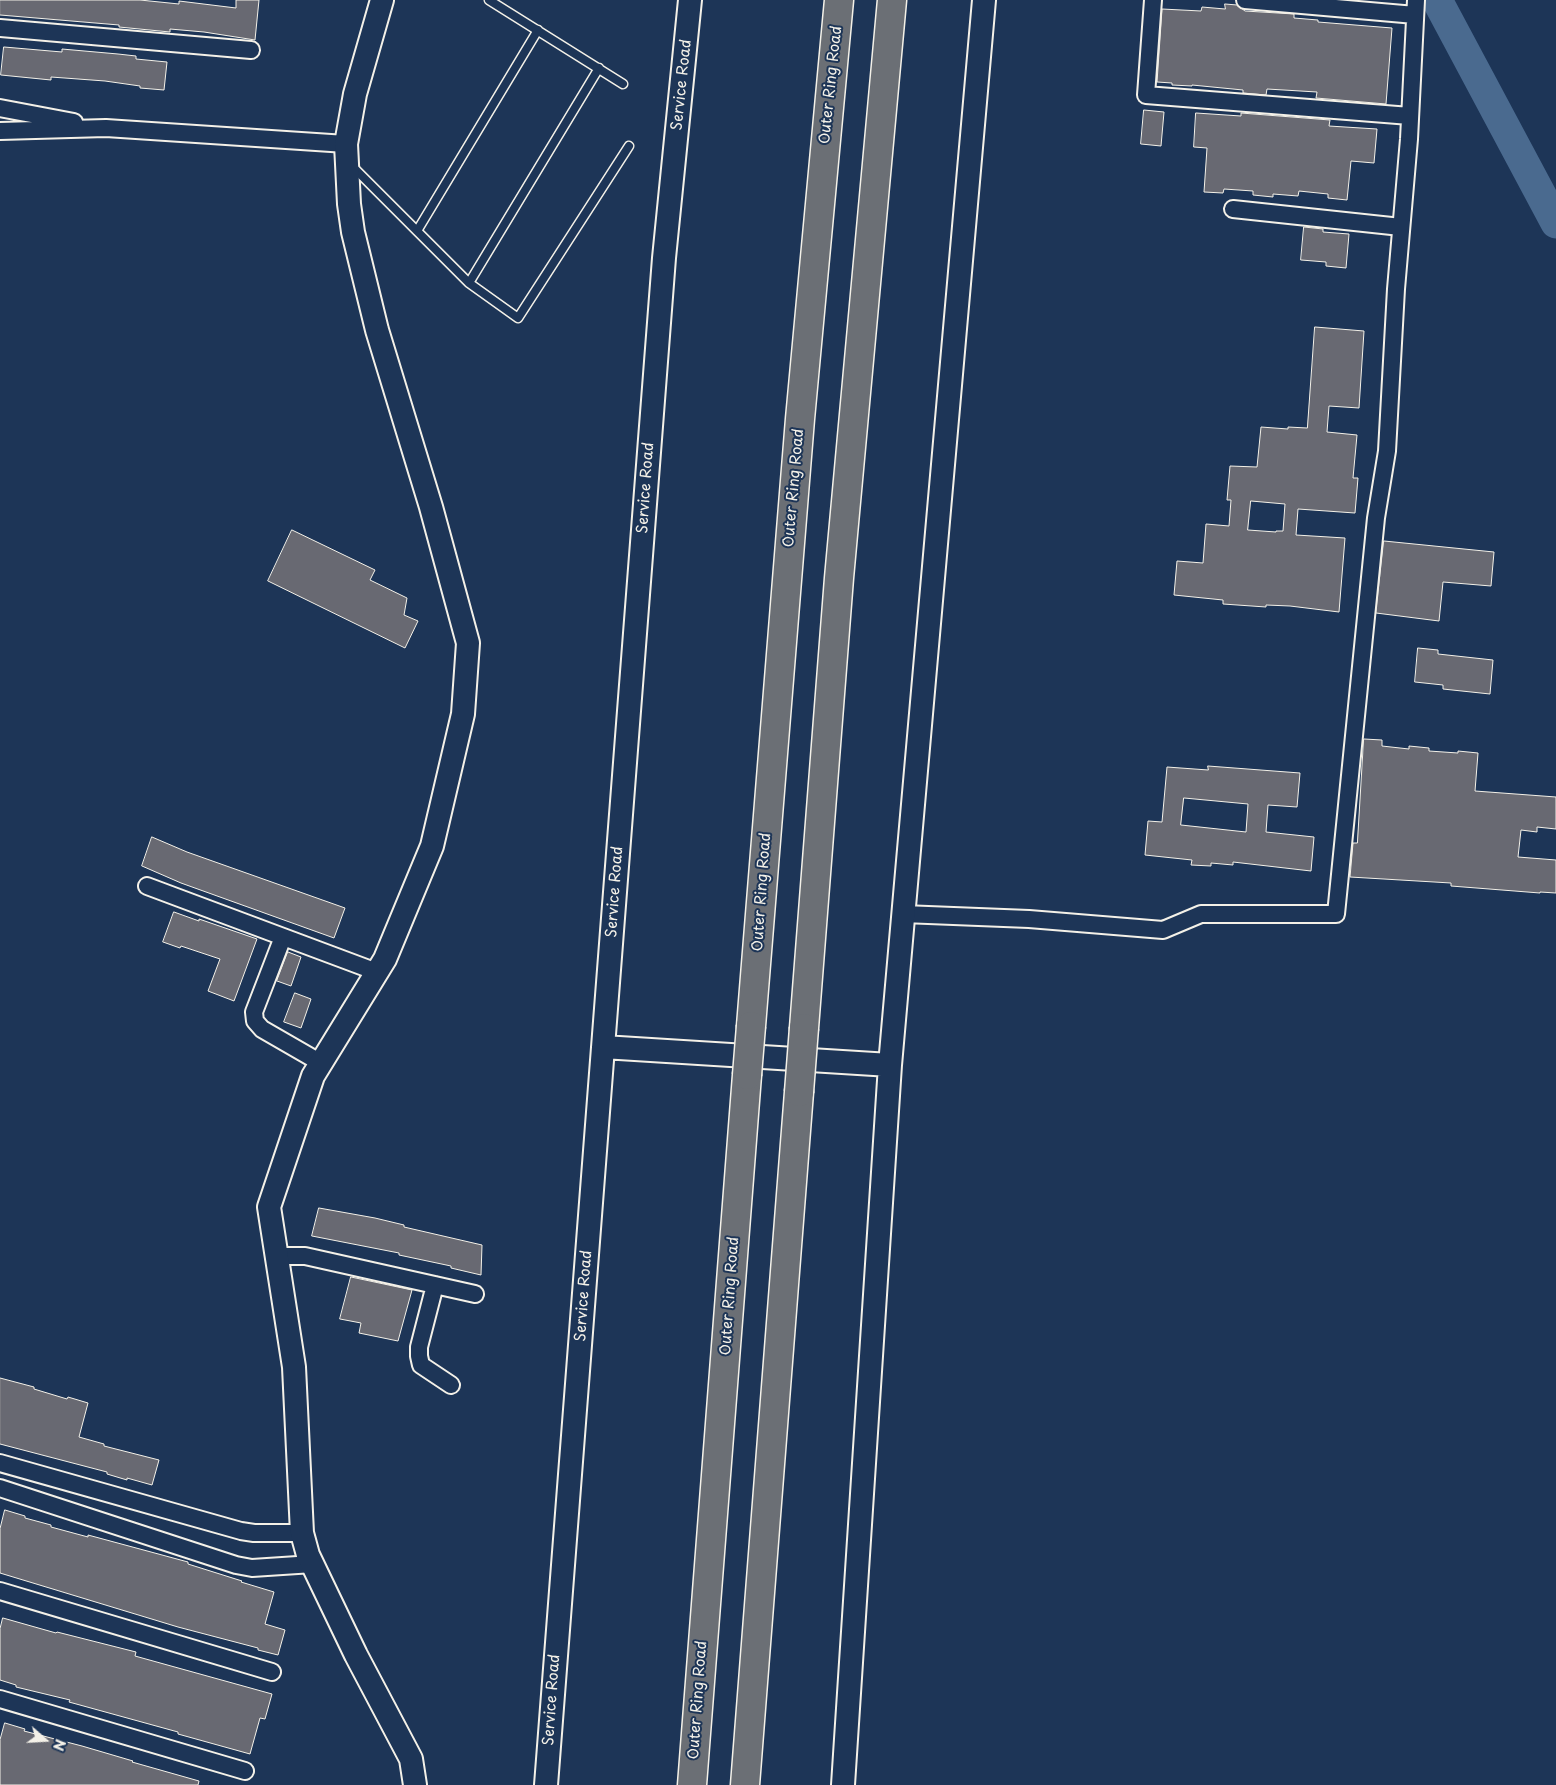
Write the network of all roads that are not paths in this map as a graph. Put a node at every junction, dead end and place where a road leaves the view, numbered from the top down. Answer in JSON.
{"nodes":[{"id":1,"x":382,"y":0,"type":"edge"},
{"id":2,"x":489,"y":0,"type":"edge"},
{"id":3,"x":690,"y":0,"type":"edge"},
{"id":4,"x":839,"y":0,"type":"edge"},
{"id":5,"x":892,"y":0,"type":"edge"},
{"id":6,"x":984,"y":0,"type":"edge"},
{"id":7,"x":1152,"y":0,"type":"edge"},
{"id":8,"x":1245,"y":0,"type":"edge"},
{"id":9,"x":1416,"y":8,"type":"edge"},
{"id":10,"x":0,"y":28,"type":"edge"},
{"id":11,"x":538,"y":30,"type":"junction"},
{"id":12,"x":251,"y":50,"type":"dead end"},
{"id":13,"x":599,"y":68,"type":"junction"},
{"id":14,"x":623,"y":84,"type":"dead end"},
{"id":15,"x":0,"y":108,"type":"edge"},
{"id":16,"x":1410,"y":116,"type":"junction"},
{"id":17,"x":106,"y":128,"type":"junction"},
{"id":18,"x":0,"y":131,"type":"edge"},
{"id":19,"x":629,"y":146,"type":"dead end"},
{"id":20,"x":346,"y":152,"type":"junction"},
{"id":21,"x":1233,"y":209,"type":"dead end"},
{"id":22,"x":1401,"y":227,"type":"junction"},
{"id":23,"x":417,"y":231,"type":"junction"},
{"id":24,"x":469,"y":283,"type":"junction"},
{"id":25,"x":147,"y":886,"type":"dead end"},
{"id":26,"x":903,"y":914,"type":"junction"},
{"id":27,"x":283,"y":937,"type":"junction"},
{"id":28,"x":377,"y":972,"type":"junction"},
{"id":29,"x":603,"y":1047,"type":"junction"},
{"id":30,"x":320,"y":1063,"type":"junction"},
{"id":31,"x":890,"y":1065,"type":"junction"},
{"id":32,"x":277,"y":1256,"type":"junction"},
{"id":33,"x":435,"y":1285,"type":"junction"},
{"id":34,"x":476,"y":1294,"type":"dead end"},
{"id":35,"x":451,"y":1385,"type":"dead end"},
{"id":36,"x":0,"y":1463,"type":"edge"},
{"id":37,"x":0,"y":1488,"type":"edge"},
{"id":38,"x":302,"y":1533,"type":"junction"},
{"id":39,"x":313,"y":1564,"type":"junction"},
{"id":40,"x":0,"y":1592,"type":"edge"},
{"id":41,"x":272,"y":1672,"type":"dead end"},
{"id":42,"x":0,"y":1699,"type":"edge"},
{"id":43,"x":245,"y":1771,"type":"dead end"},
{"id":44,"x":415,"y":1785,"type":"edge"},
{"id":45,"x":546,"y":1785,"type":"edge"},
{"id":46,"x":692,"y":1785,"type":"edge"},
{"id":47,"x":745,"y":1785,"type":"edge"},
{"id":48,"x":843,"y":1785,"type":"edge"}],
"edges":[{"from":1,"to":20,"type":"main road"},
{"from":2,"to":11,"type":"lane"},
{"from":3,"to":29,"type":"main road","name":"Service Road"},
{"from":4,"to":46,"type":"highway","name":"Outer Ring Road","bridge":true},
{"from":5,"to":47,"type":"highway","bridge":true},
{"from":6,"to":26,"type":"main road"},
{"from":7,"to":16,"type":"street"},
{"from":8,"to":9,"type":"street"},
{"from":9,"to":16,"type":"street"},
{"from":10,"to":12,"type":"street"},
{"from":11,"to":13,"type":"lane"},
{"from":11,"to":23,"type":"lane"},
{"from":13,"to":14,"type":"lane"},
{"from":13,"to":24,"type":"lane"},
{"from":15,"to":17,"type":"street"},
{"from":16,"to":22,"type":"street"},
{"from":17,"to":18,"type":"street"},
{"from":17,"to":20,"type":"street"},
{"from":19,"to":24,"type":"lane"},
{"from":20,"to":23,"type":"lane"},
{"from":20,"to":28,"type":"main road"},
{"from":21,"to":22,"type":"street"},
{"from":22,"to":26,"type":"street"},
{"from":23,"to":24,"type":"lane"},
{"from":25,"to":27,"type":"street"},
{"from":26,"to":31,"type":"main road"},
{"from":27,"to":28,"type":"street"},
{"from":27,"to":30,"type":"street"},
{"from":28,"to":30,"type":"main road"},
{"from":29,"to":31,"type":"main road"},
{"from":29,"to":45,"type":"main road","name":"Service Road"},
{"from":30,"to":32,"type":"main road"},
{"from":31,"to":48,"type":"main road"},
{"from":32,"to":33,"type":"street"},
{"from":32,"to":38,"type":"main road"},
{"from":33,"to":34,"type":"street"},
{"from":33,"to":35,"type":"street"},
{"from":36,"to":38,"type":"street"},
{"from":37,"to":39,"type":"street"},
{"from":38,"to":39,"type":"main road"},
{"from":39,"to":44,"type":"main road"},
{"from":40,"to":41,"type":"street"},
{"from":42,"to":43,"type":"street"}]}
